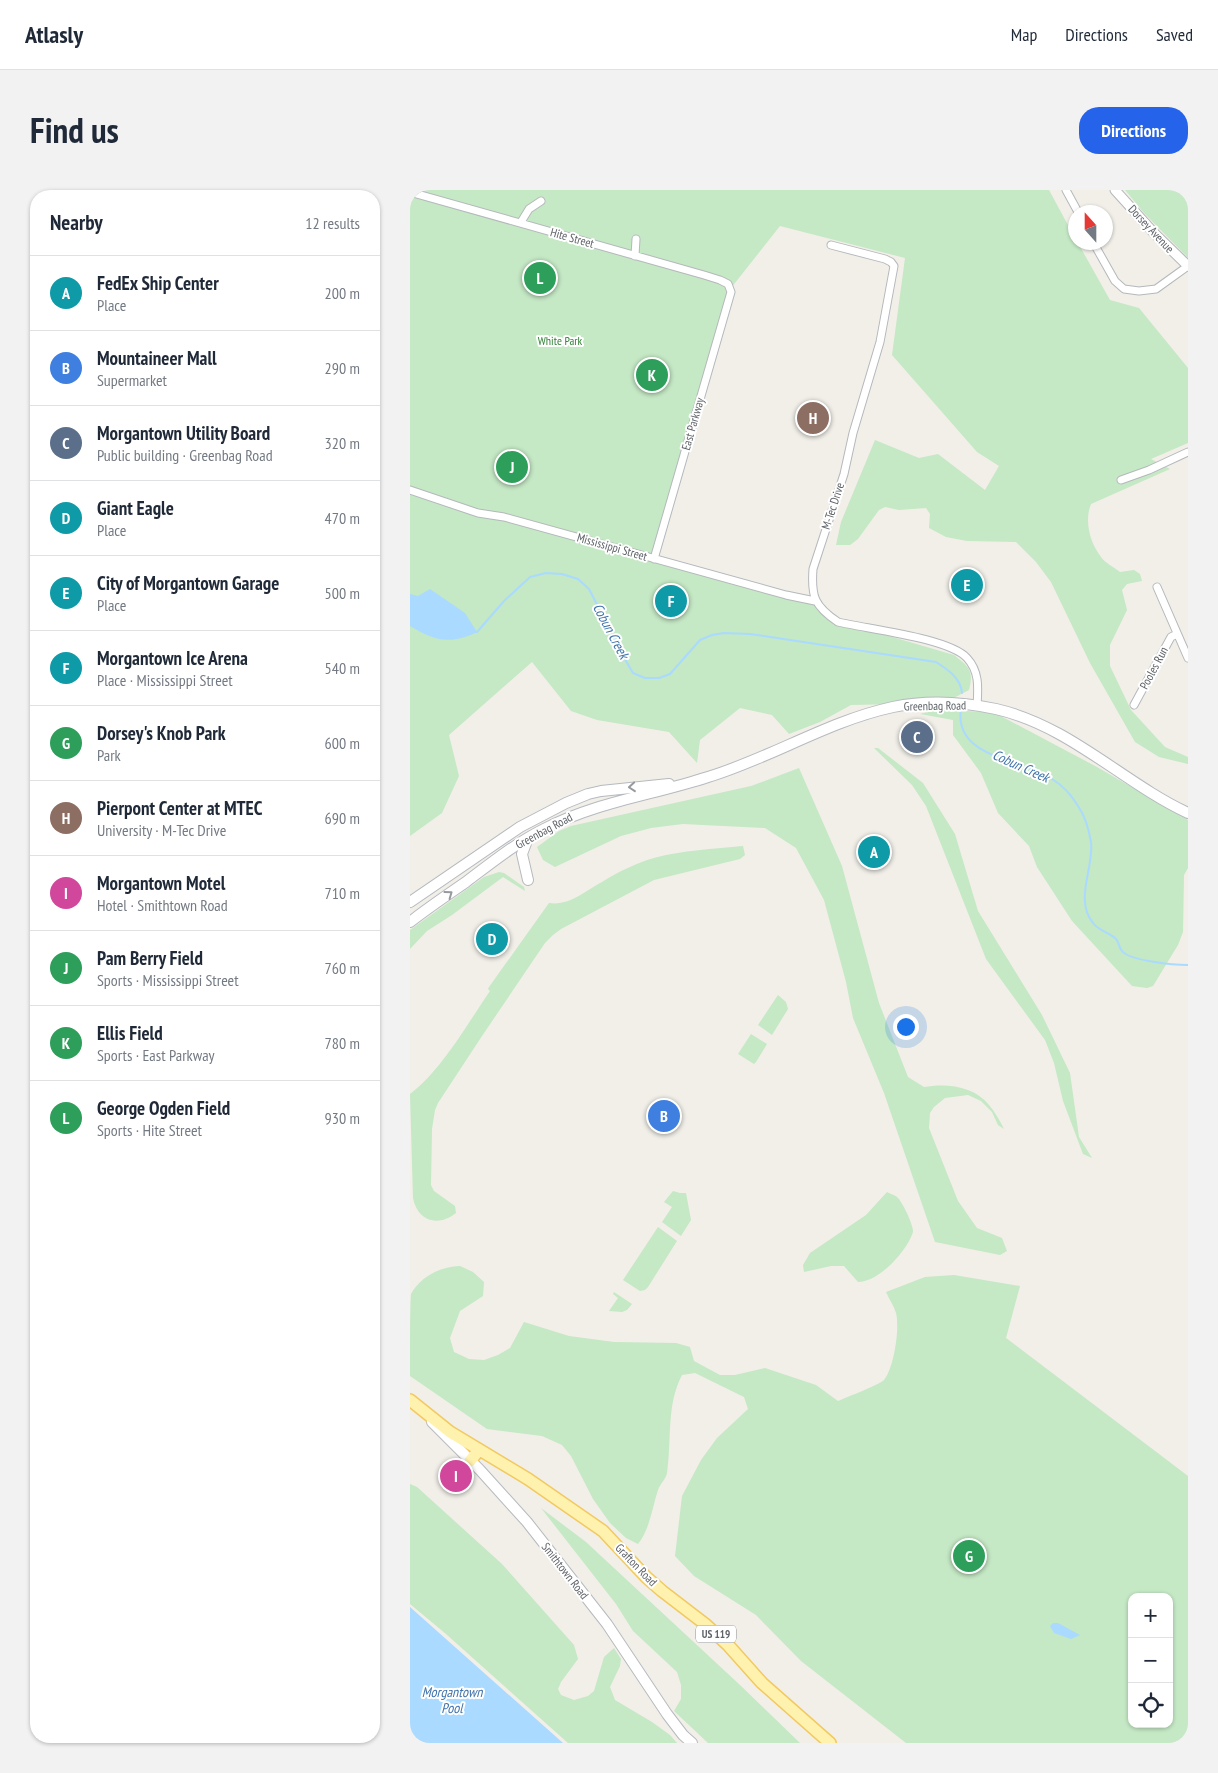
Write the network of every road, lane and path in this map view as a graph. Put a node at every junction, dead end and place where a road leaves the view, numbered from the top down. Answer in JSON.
{"nodes":[{"id":1,"x":1066,"y":190,"type":"edge"},
{"id":2,"x":1116,"y":190,"type":"edge"},
{"id":3,"x":410,"y":192,"type":"edge"},
{"id":4,"x":541,"y":201,"type":"dead end"},
{"id":5,"x":1074,"y":205,"type":"edge"},
{"id":6,"x":521,"y":222,"type":"junction"},
{"id":7,"x":636,"y":239,"type":"dead end"},
{"id":8,"x":831,"y":245,"type":"dead end"},
{"id":9,"x":1098,"y":250,"type":"edge"},
{"id":10,"x":635,"y":256,"type":"junction"},
{"id":11,"x":1188,"y":266,"type":"edge"},
{"id":12,"x":731,"y":288,"type":"joint"},
{"id":13,"x":1188,"y":452,"type":"edge"},
{"id":14,"x":1121,"y":480,"type":"dead end"},
{"id":15,"x":410,"y":490,"type":"edge"},
{"id":16,"x":654,"y":559,"type":"junction"},
{"id":17,"x":1157,"y":587,"type":"dead end"},
{"id":18,"x":815,"y":601,"type":"junction"},
{"id":19,"x":1178,"y":634,"type":"junction"},
{"id":20,"x":1188,"y":658,"type":"edge"},
{"id":21,"x":1134,"y":705,"type":"dead end"},
{"id":22,"x":978,"y":706,"type":"junction"},
{"id":23,"x":698,"y":780,"type":"junction"},
{"id":24,"x":1188,"y":813,"type":"edge"},
{"id":25,"x":528,"y":838,"type":"junction"},
{"id":26,"x":528,"y":880,"type":"dead end"},
{"id":27,"x":410,"y":902,"type":"edge"},
{"id":28,"x":410,"y":922,"type":"edge"},
{"id":29,"x":410,"y":1400,"type":"edge"},
{"id":30,"x":422,"y":1411,"type":"junction"},
{"id":31,"x":479,"y":1450,"type":"junction"},
{"id":32,"x":470,"y":1460,"type":"junction"},
{"id":33,"x":692,"y":1743,"type":"edge"},
{"id":34,"x":830,"y":1743,"type":"edge"}],
"edges":[{"from":1,"to":5,"type":"street"},
{"from":2,"to":11,"type":"street","name":"Dorsey Avenue"},
{"from":3,"to":6,"type":"street","name":"Hite Street"},
{"from":4,"to":6,"type":"street"},
{"from":6,"to":10,"type":"street","name":"Hite Street"},
{"from":7,"to":10,"type":"street"},
{"from":8,"to":18,"type":"street","name":"M-Tec Drive"},
{"from":9,"to":11,"type":"street"},
{"from":10,"to":12,"type":"street","name":"Hite Street"},
{"from":12,"to":16,"type":"street","name":"East Parkway"},
{"from":13,"to":14,"type":"street"},
{"from":15,"to":16,"type":"street","name":"Mississippi Street"},
{"from":16,"to":18,"type":"street","name":"Mississippi Street"},
{"from":17,"to":19,"type":"street"},
{"from":18,"to":22,"type":"street"},
{"from":19,"to":20,"type":"street"},
{"from":19,"to":21,"type":"street","name":"Pooles Run"},
{"from":22,"to":23,"type":"main road","name":"Greenbag Road"},
{"from":22,"to":24,"type":"main road","name":"Greenbag Road"},
{"from":23,"to":25,"type":"main road","name":"Greenbag Road"},
{"from":23,"to":27,"type":"main road","name":"Greenbag Road","one_way":true},
{"from":25,"to":26,"type":"main road"},
{"from":28,"to":25,"type":"main road","name":"Greenbag Road","one_way":true},
{"from":29,"to":30,"type":"main road","number":"US 119"},
{"from":30,"to":31,"type":"main road","name":"Grafton Road","number":"US 119"},
{"from":30,"to":32,"type":"main road","name":"Smithtown Road"},
{"from":31,"to":32,"type":"main road"},
{"from":31,"to":34,"type":"main road","name":"Grafton Road","number":"US 119"},
{"from":32,"to":33,"type":"main road","name":"Smithtown Road"}]}
